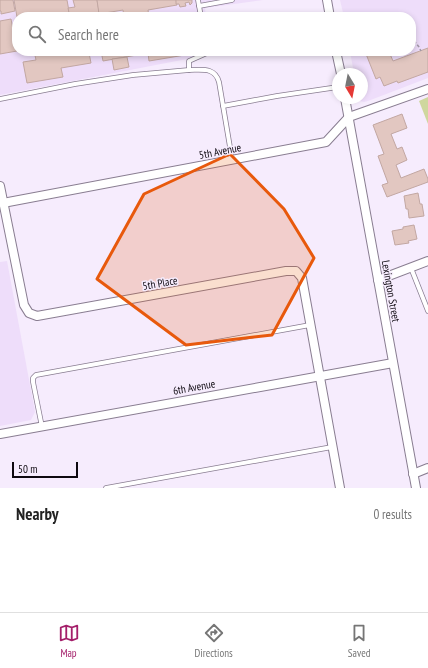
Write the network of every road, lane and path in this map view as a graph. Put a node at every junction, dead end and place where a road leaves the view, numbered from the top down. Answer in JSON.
{"nodes":[{"id":1,"x":198,"y":0,"type":"edge"},
{"id":2,"x":232,"y":0,"type":"edge"},
{"id":3,"x":327,"y":0,"type":"edge"},
{"id":4,"x":199,"y":6,"type":"junction"},
{"id":5,"x":200,"y":12,"type":"edge"},
{"id":6,"x":329,"y":12,"type":"edge"},
{"id":7,"x":416,"y":43,"type":"edge"},
{"id":8,"x":421,"y":51,"type":"dead end"},
{"id":9,"x":200,"y":56,"type":"edge"},
{"id":10,"x":337,"y":56,"type":"edge"},
{"id":11,"x":340,"y":68,"type":"edge"},
{"id":12,"x":189,"y":70,"type":"junction"},
{"id":13,"x":332,"y":88,"type":"edge"},
{"id":14,"x":428,"y":88,"type":"edge"},
{"id":15,"x":0,"y":100,"type":"edge"},
{"id":16,"x":346,"y":104,"type":"edge"},
{"id":17,"x":223,"y":106,"type":"junction"},
{"id":18,"x":349,"y":118,"type":"junction"},
{"id":19,"x":232,"y":160,"type":"junction"},
{"id":20,"x":0,"y":186,"type":"edge"},
{"id":21,"x":3,"y":203,"type":"junction"},
{"id":22,"x":428,"y":261,"type":"edge"},
{"id":23,"x":411,"y":267,"type":"junction"},
{"id":24,"x":378,"y":280,"type":"junction"},
{"id":25,"x":428,"y":312,"type":"edge"},
{"id":26,"x":310,"y":325,"type":"junction"},
{"id":27,"x":393,"y":362,"type":"junction"},
{"id":28,"x":319,"y":376,"type":"junction"},
{"id":29,"x":42,"y":427,"type":"junction"},
{"id":30,"x":0,"y":434,"type":"edge"},
{"id":31,"x":332,"y":448,"type":"junction"},
{"id":32,"x":428,"y":468,"type":"edge"},
{"id":33,"x":413,"y":474,"type":"junction"},
{"id":34,"x":106,"y":488,"type":"edge"},
{"id":35,"x":340,"y":488,"type":"edge"},
{"id":36,"x":416,"y":488,"type":"edge"}],
"edges":[{"from":1,"to":4,"type":"lane"},
{"from":2,"to":4,"type":"lane"},
{"from":3,"to":6,"type":"street"},
{"from":4,"to":5,"type":"lane"},
{"from":7,"to":8,"type":"path"},
{"from":9,"to":12,"type":"lane"},
{"from":10,"to":11,"type":"street"},
{"from":12,"to":15,"type":"lane"},
{"from":12,"to":17,"type":"lane"},
{"from":13,"to":17,"type":"lane"},
{"from":14,"to":18,"type":"street","name":"5th Avenue"},
{"from":16,"to":18,"type":"street","name":"Lexington Street"},
{"from":17,"to":19,"type":"lane"},
{"from":18,"to":19,"type":"street","name":"5th Avenue"},
{"from":18,"to":24,"type":"street","name":"Lexington Street"},
{"from":19,"to":21,"type":"street","name":"5th Avenue"},
{"from":20,"to":21,"type":"street"},
{"from":21,"to":26,"type":"street","name":"5th Place"},
{"from":22,"to":23,"type":"street"},
{"from":23,"to":24,"type":"street"},
{"from":23,"to":25,"type":"lane"},
{"from":24,"to":27,"type":"street","name":"Lexington Street"},
{"from":26,"to":28,"type":"street"},
{"from":26,"to":29,"type":"lane"},
{"from":27,"to":28,"type":"street","name":"6th Avenue"},
{"from":27,"to":33,"type":"street","name":"Lexington Street"},
{"from":28,"to":29,"type":"street","name":"6th Avenue"},
{"from":28,"to":31,"type":"street"},
{"from":29,"to":30,"type":"street","name":"6th Avenue"},
{"from":31,"to":34,"type":"lane"},
{"from":31,"to":35,"type":"street"},
{"from":32,"to":33,"type":"street"},
{"from":33,"to":36,"type":"street","name":"Lexington Street"}]}
